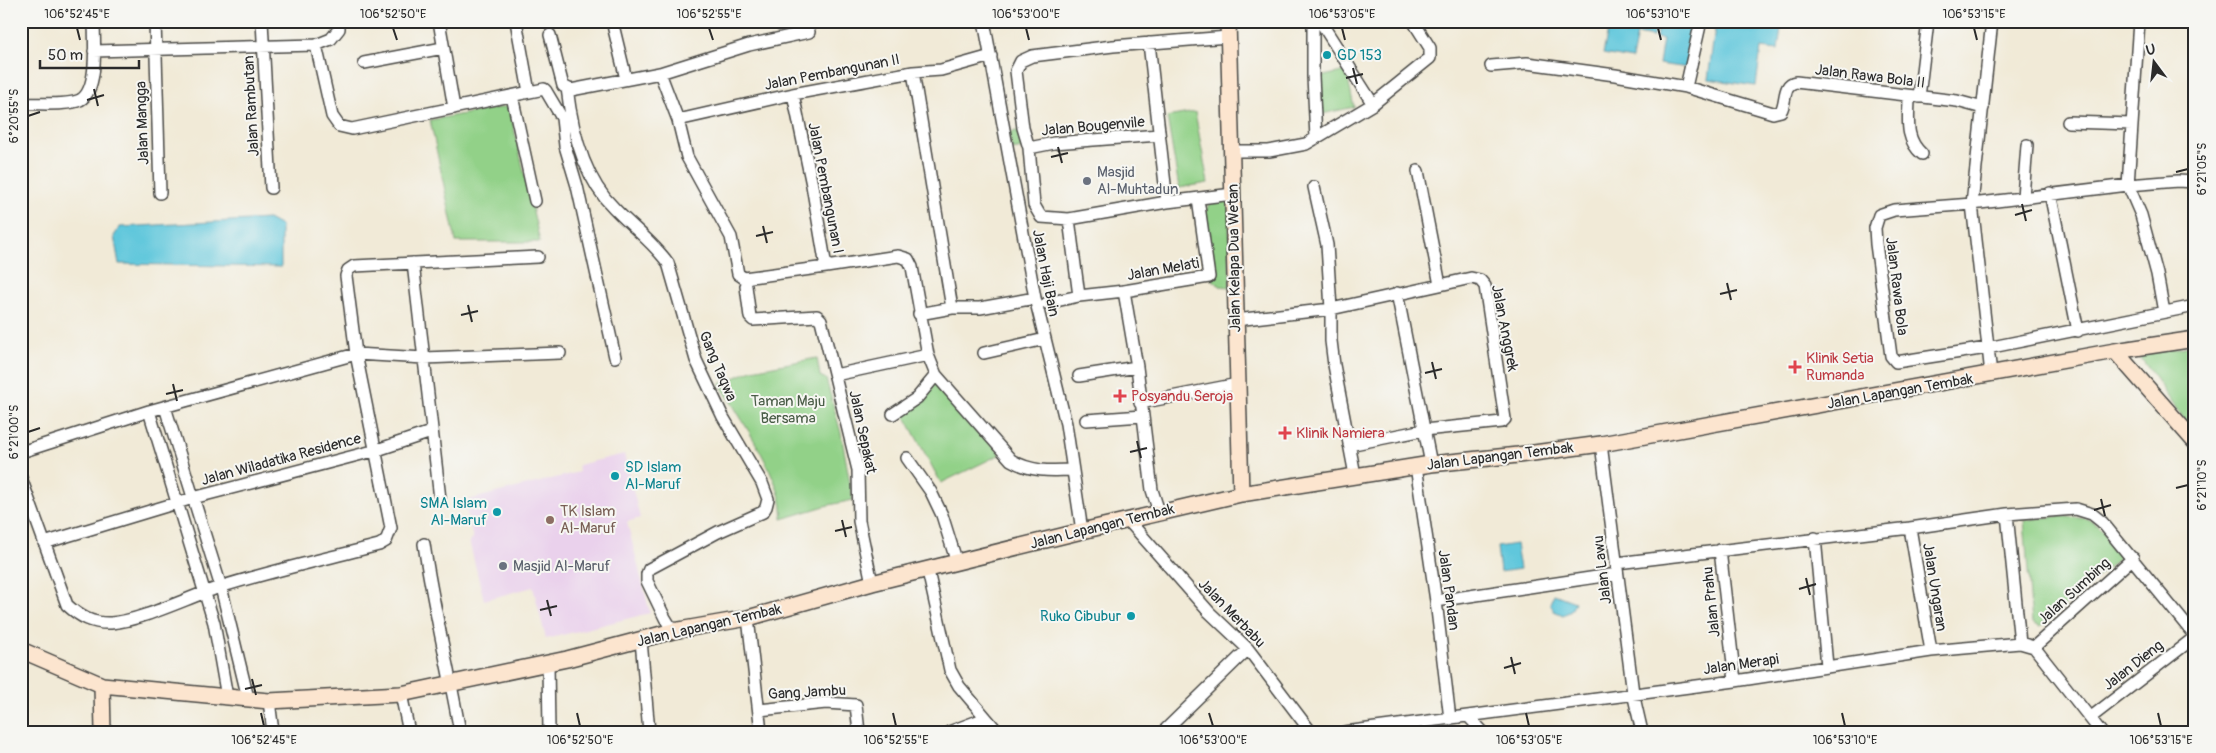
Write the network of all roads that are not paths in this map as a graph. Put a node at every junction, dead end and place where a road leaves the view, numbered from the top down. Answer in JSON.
{"nodes":[{"id":1,"x":94,"y":21,"type":"edge"},
{"id":2,"x":155,"y":21,"type":"edge"},
{"id":3,"x":262,"y":21,"type":"edge"},
{"id":4,"x":339,"y":21,"type":"edge"},
{"id":5,"x":438,"y":21,"type":"edge"},
{"id":6,"x":516,"y":21,"type":"edge"},
{"id":7,"x":612,"y":21,"type":"edge"},
{"id":8,"x":984,"y":21,"type":"edge"},
{"id":9,"x":1228,"y":21,"type":"edge"},
{"id":10,"x":1313,"y":21,"type":"edge"},
{"id":11,"x":1320,"y":21,"type":"edge"},
{"id":12,"x":1413,"y":21,"type":"edge"},
{"id":13,"x":1701,"y":21,"type":"edge"},
{"id":14,"x":1928,"y":21,"type":"edge"},
{"id":15,"x":1992,"y":21,"type":"edge"},
{"id":16,"x":2139,"y":21,"type":"edge"},
{"id":17,"x":810,"y":32,"type":"dead end"},
{"id":18,"x":550,"y":35,"type":"dead end"},
{"id":19,"x":1228,"y":37,"type":"junction"},
{"id":20,"x":1149,"y":43,"type":"junction"},
{"id":21,"x":263,"y":46,"type":"junction"},
{"id":22,"x":316,"y":46,"type":"junction"},
{"id":23,"x":443,"y":48,"type":"junction"},
{"id":24,"x":154,"y":50,"type":"junction"},
{"id":25,"x":94,"y":51,"type":"junction"},
{"id":26,"x":991,"y":56,"type":"junction"},
{"id":27,"x":364,"y":62,"type":"dead end"},
{"id":28,"x":1491,"y":66,"type":"dead end"},
{"id":29,"x":913,"y":72,"type":"junction"},
{"id":30,"x":660,"y":73,"type":"junction"},
{"id":31,"x":626,"y":78,"type":"junction"},
{"id":32,"x":1686,"y":87,"type":"junction"},
{"id":33,"x":567,"y":88,"type":"junction"},
{"id":34,"x":529,"y":92,"type":"junction"},
{"id":35,"x":793,"y":94,"type":"junction"},
{"id":36,"x":512,"y":96,"type":"junction"},
{"id":37,"x":1914,"y":97,"type":"junction"},
{"id":38,"x":21,"y":104,"type":"edge"},
{"id":39,"x":1373,"y":104,"type":"junction"},
{"id":40,"x":454,"y":108,"type":"junction"},
{"id":41,"x":1983,"y":108,"type":"junction"},
{"id":42,"x":678,"y":120,"type":"junction"},
{"id":43,"x":2068,"y":122,"type":"dead end"},
{"id":44,"x":2132,"y":124,"type":"junction"},
{"id":45,"x":1159,"y":135,"type":"junction"},
{"id":46,"x":1316,"y":138,"type":"junction"},
{"id":47,"x":2027,"y":146,"type":"dead end"},
{"id":48,"x":1029,"y":148,"type":"junction"},
{"id":49,"x":1232,"y":151,"type":"junction"},
{"id":50,"x":1922,"y":154,"type":"dead end"},
{"id":51,"x":1418,"y":171,"type":"dead end"},
{"id":52,"x":2195,"y":182,"type":"edge"},
{"id":53,"x":2128,"y":185,"type":"junction"},
{"id":54,"x":1314,"y":187,"type":"dead end"},
{"id":55,"x":271,"y":188,"type":"dead end"},
{"id":56,"x":160,"y":193,"type":"dead end"},
{"id":57,"x":2050,"y":193,"type":"junction"},
{"id":58,"x":1233,"y":194,"type":"junction"},
{"id":59,"x":2023,"y":197,"type":"junction"},
{"id":60,"x":1198,"y":199,"type":"junction"},
{"id":61,"x":536,"y":201,"type":"dead end"},
{"id":62,"x":1167,"y":202,"type":"junction"},
{"id":63,"x":1972,"y":204,"type":"junction"},
{"id":64,"x":1069,"y":219,"type":"junction"},
{"id":65,"x":538,"y":257,"type":"dead end"},
{"id":66,"x":413,"y":263,"type":"junction"},
{"id":67,"x":826,"y":267,"type":"junction"},
{"id":68,"x":1440,"y":285,"type":"junction"},
{"id":69,"x":746,"y":286,"type":"dead end"},
{"id":70,"x":1124,"y":291,"type":"junction"},
{"id":71,"x":1397,"y":293,"type":"junction"},
{"id":72,"x":1079,"y":296,"type":"junction"},
{"id":73,"x":1035,"y":298,"type":"junction"},
{"id":74,"x":1047,"y":303,"type":"dead end"},
{"id":75,"x":2195,"y":306,"type":"edge"},
{"id":76,"x":952,"y":308,"type":"junction"},
{"id":77,"x":1331,"y":310,"type":"junction"},
{"id":78,"x":2164,"y":312,"type":"junction"},
{"id":79,"x":920,"y":314,"type":"junction"},
{"id":80,"x":1236,"y":320,"type":"junction"},
{"id":81,"x":2078,"y":331,"type":"junction"},
{"id":82,"x":1044,"y":339,"type":"junction"},
{"id":83,"x":2195,"y":339,"type":"edge"},
{"id":84,"x":1987,"y":348,"type":"junction"},
{"id":85,"x":2115,"y":351,"type":"junction"},
{"id":86,"x":560,"y":353,"type":"dead end"},
{"id":87,"x":984,"y":353,"type":"dead end"},
{"id":88,"x":356,"y":354,"type":"junction"},
{"id":89,"x":928,"y":355,"type":"junction"},
{"id":90,"x":615,"y":357,"type":"dead end"},
{"id":91,"x":424,"y":358,"type":"junction"},
{"id":92,"x":1137,"y":367,"type":"junction"},
{"id":93,"x":1991,"y":374,"type":"junction"},
{"id":94,"x":835,"y":375,"type":"junction"},
{"id":95,"x":936,"y":375,"type":"junction"},
{"id":96,"x":1079,"y":376,"type":"dead end"},
{"id":97,"x":1238,"y":384,"type":"junction"},
{"id":98,"x":1140,"y":403,"type":"junction"},
{"id":99,"x":165,"y":407,"type":"junction"},
{"id":100,"x":149,"y":411,"type":"junction"},
{"id":101,"x":893,"y":414,"type":"dead end"},
{"id":102,"x":1142,"y":416,"type":"junction"},
{"id":103,"x":1086,"y":420,"type":"dead end"},
{"id":104,"x":1424,"y":430,"type":"junction"},
{"id":105,"x":431,"y":432,"type":"junction"},
{"id":106,"x":2195,"y":442,"type":"edge"},
{"id":107,"x":1602,"y":444,"type":"junction"},
{"id":108,"x":1349,"y":445,"type":"junction"},
{"id":109,"x":377,"y":450,"type":"junction"},
{"id":110,"x":21,"y":452,"type":"edge"},
{"id":111,"x":906,"y":458,"type":"dead end"},
{"id":112,"x":1431,"y":464,"type":"junction"},
{"id":113,"x":1416,"y":466,"type":"junction"},
{"id":114,"x":1072,"y":470,"type":"junction"},
{"id":115,"x":1355,"y":475,"type":"junction"},
{"id":116,"x":21,"y":478,"type":"edge"},
{"id":117,"x":1240,"y":494,"type":"junction"},
{"id":118,"x":193,"y":498,"type":"junction"},
{"id":119,"x":440,"y":500,"type":"dead end"},
{"id":120,"x":177,"y":503,"type":"junction"},
{"id":121,"x":1159,"y":512,"type":"junction"},
{"id":122,"x":2007,"y":514,"type":"junction"},
{"id":123,"x":1128,"y":520,"type":"junction"},
{"id":124,"x":1910,"y":528,"type":"junction"},
{"id":125,"x":1082,"y":531,"type":"junction"},
{"id":126,"x":1814,"y":538,"type":"junction"},
{"id":127,"x":44,"y":543,"type":"junction"},
{"id":128,"x":424,"y":544,"type":"dead end"},
{"id":129,"x":1720,"y":550,"type":"junction"},
{"id":130,"x":2133,"y":558,"type":"junction"},
{"id":131,"x":958,"y":563,"type":"junction"},
{"id":132,"x":1617,"y":569,"type":"junction"},
{"id":133,"x":928,"y":570,"type":"junction"},
{"id":134,"x":872,"y":583,"type":"junction"},
{"id":135,"x":221,"y":587,"type":"junction"},
{"id":136,"x":205,"y":592,"type":"junction"},
{"id":137,"x":1436,"y":601,"type":"junction"},
{"id":138,"x":748,"y":618,"type":"junction"},
{"id":139,"x":673,"y":631,"type":"junction"},
{"id":140,"x":2195,"y":636,"type":"edge"},
{"id":141,"x":641,"y":640,"type":"junction"},
{"id":142,"x":2020,"y":643,"type":"junction"},
{"id":143,"x":2034,"y":647,"type":"junction"},
{"id":144,"x":1248,"y":649,"type":"junction"},
{"id":145,"x":21,"y":650,"type":"edge"},
{"id":146,"x":1931,"y":651,"type":"junction"},
{"id":147,"x":548,"y":663,"type":"junction"},
{"id":148,"x":1827,"y":666,"type":"junction"},
{"id":149,"x":1735,"y":681,"type":"junction"},
{"id":150,"x":95,"y":682,"type":"junction"},
{"id":151,"x":452,"y":685,"type":"junction"},
{"id":152,"x":1633,"y":693,"type":"junction"},
{"id":153,"x":401,"y":694,"type":"junction"},
{"id":154,"x":227,"y":696,"type":"junction"},
{"id":155,"x":248,"y":698,"type":"junction"},
{"id":156,"x":269,"y":701,"type":"junction"},
{"id":157,"x":759,"y":710,"type":"junction"},
{"id":158,"x":1468,"y":716,"type":"junction"},
{"id":159,"x":986,"y":718,"type":"junction"},
{"id":160,"x":2090,"y":718,"type":"junction"},
{"id":161,"x":1450,"y":719,"type":"junction"},
{"id":162,"x":103,"y":732,"type":"edge"},
{"id":163,"x":273,"y":732,"type":"edge"},
{"id":164,"x":409,"y":732,"type":"edge"},
{"id":165,"x":460,"y":732,"type":"edge"},
{"id":166,"x":549,"y":732,"type":"edge"},
{"id":167,"x":649,"y":732,"type":"edge"},
{"id":168,"x":761,"y":732,"type":"edge"},
{"id":169,"x":859,"y":732,"type":"edge"},
{"id":170,"x":949,"y":732,"type":"edge"},
{"id":171,"x":998,"y":732,"type":"edge"},
{"id":172,"x":1163,"y":732,"type":"edge"},
{"id":173,"x":1311,"y":732,"type":"edge"},
{"id":174,"x":1345,"y":732,"type":"edge"},
{"id":175,"x":1483,"y":732,"type":"edge"},
{"id":176,"x":1642,"y":732,"type":"edge"},
{"id":177,"x":2101,"y":732,"type":"edge"}],
"edges":[{"from":1,"to":25,"type":"street"},
{"from":2,"to":24,"type":"street","name":"Jalan Mangga"},
{"from":3,"to":21,"type":"street","name":"Jalan Rambutan"},
{"from":4,"to":22,"type":"street"},
{"from":5,"to":23,"type":"street"},
{"from":6,"to":34,"type":"street"},
{"from":7,"to":31,"type":"street"},
{"from":8,"to":26,"type":"street","name":"Jalan Haji Bain"},
{"from":9,"to":19,"type":"street","name":"Jalan Kelapa Dua Wetan"},
{"from":10,"to":46,"type":"street"},
{"from":11,"to":39,"type":"street"},
{"from":12,"to":39,"type":"street"},
{"from":13,"to":32,"type":"street"},
{"from":14,"to":37,"type":"street"},
{"from":15,"to":41,"type":"street"},
{"from":16,"to":44,"type":"street"},
{"from":17,"to":30,"type":"street"},
{"from":18,"to":33,"type":"street"},
{"from":19,"to":20,"type":"street","name":"Jalan Bougenvile"},
{"from":19,"to":49,"type":"street","name":"Jalan Kelapa Dua Wetan"},
{"from":20,"to":45,"type":"street"},
{"from":20,"to":48,"type":"street","name":"Jalan Bougenvile"},
{"from":21,"to":22,"type":"street"},
{"from":21,"to":24,"type":"street"},
{"from":21,"to":55,"type":"street","name":"Jalan Rambutan"},
{"from":22,"to":40,"type":"street"},
{"from":23,"to":27,"type":"street"},
{"from":23,"to":40,"type":"street"},
{"from":24,"to":25,"type":"street"},
{"from":24,"to":56,"type":"street","name":"Jalan Mangga"},
{"from":25,"to":38,"type":"street"},
{"from":26,"to":29,"type":"street","name":"Jalan Pembangunan II"},
{"from":26,"to":73,"type":"street","name":"Jalan Haji Bain"},
{"from":28,"to":32,"type":"street"},
{"from":29,"to":35,"type":"street","name":"Jalan Pembangunan II"},
{"from":29,"to":76,"type":"street"},
{"from":30,"to":31,"type":"street"},
{"from":30,"to":42,"type":"street"},
{"from":31,"to":33,"type":"street"},
{"from":32,"to":37,"type":"street","name":"Jalan Rawa Bola II"},
{"from":33,"to":139,"type":"street","name":"Gang Taqwa"},
{"from":34,"to":36,"type":"street"},
{"from":34,"to":90,"type":"street"},
{"from":35,"to":42,"type":"street","name":"Jalan Pembangunan II"},
{"from":35,"to":67,"type":"street","name":"Jalan Pembangunan I"},
{"from":36,"to":40,"type":"street"},
{"from":36,"to":61,"type":"street"},
{"from":37,"to":41,"type":"street","name":"Jalan Rawa Bola II"},
{"from":37,"to":50,"type":"street"},
{"from":39,"to":46,"type":"street"},
{"from":41,"to":63,"type":"street"},
{"from":42,"to":67,"type":"street"},
{"from":43,"to":44,"type":"street"},
{"from":44,"to":53,"type":"street"},
{"from":45,"to":48,"type":"street","name":"Jalan Bougenvile"},
{"from":45,"to":62,"type":"street"},
{"from":46,"to":49,"type":"street"},
{"from":47,"to":59,"type":"street"},
{"from":48,"to":64,"type":"street"},
{"from":49,"to":58,"type":"street","name":"Jalan Kelapa Dua Wetan"},
{"from":51,"to":68,"type":"street"},
{"from":52,"to":53,"type":"street","name":"Jalan Rawa Bola"},
{"from":53,"to":57,"type":"street","name":"Jalan Rawa Bola"},
{"from":53,"to":78,"type":"street"},
{"from":54,"to":77,"type":"street"},
{"from":57,"to":59,"type":"street","name":"Jalan Rawa Bola"},
{"from":57,"to":81,"type":"street"},
{"from":58,"to":60,"type":"street"},
{"from":58,"to":80,"type":"street","name":"Jalan Kelapa Dua Wetan"},
{"from":59,"to":63,"type":"street","name":"Jalan Rawa Bola"},
{"from":60,"to":62,"type":"street"},
{"from":60,"to":70,"type":"street","name":"Jalan Melati"},
{"from":62,"to":64,"type":"street"},
{"from":63,"to":84,"type":"street"},
{"from":63,"to":84,"type":"street","name":"Jalan Rawa Bola"},
{"from":64,"to":72,"type":"street"},
{"from":65,"to":66,"type":"street"},
{"from":66,"to":88,"type":"street","name":"Jalan Wiladatika Residence"},
{"from":66,"to":91,"type":"street"},
{"from":67,"to":79,"type":"street","name":"Jalan Pembangunan I"},
{"from":68,"to":71,"type":"street","name":"Jalan Anggrek"},
{"from":68,"to":104,"type":"street","name":"Jalan Anggrek"},
{"from":69,"to":94,"type":"street","name":"Jalan Sepakat"},
{"from":70,"to":72,"type":"street","name":"Jalan Melati"},
{"from":70,"to":92,"type":"street"},
{"from":71,"to":77,"type":"street","name":"Jalan Anggrek"},
{"from":71,"to":104,"type":"street"},
{"from":72,"to":74,"type":"street","name":"Jalan Melati"},
{"from":73,"to":76,"type":"street"},
{"from":73,"to":82,"type":"street","name":"Jalan Haji Bain"},
{"from":75,"to":78,"type":"street","name":"Jalan Rawa Bola"},
{"from":76,"to":79,"type":"street"},
{"from":77,"to":80,"type":"street","name":"Jalan Anggrek"},
{"from":77,"to":108,"type":"street"},
{"from":78,"to":81,"type":"street","name":"Jalan Rawa Bola"},
{"from":79,"to":89,"type":"street","name":"Jalan Pembangunan I"},
{"from":80,"to":97,"type":"street","name":"Jalan Kelapa Dua Wetan"},
{"from":81,"to":84,"type":"street","name":"Jalan Rawa Bola"},
{"from":82,"to":87,"type":"street"},
{"from":82,"to":114,"type":"street","name":"Jalan Haji Bain"},
{"from":83,"to":85,"type":"street","name":"Jalan Lapangan Tembak"},
{"from":84,"to":93,"type":"street"},
{"from":85,"to":93,"type":"street","name":"Jalan Lapangan Tembak"},
{"from":85,"to":106,"type":"street"},
{"from":86,"to":91,"type":"street"},
{"from":88,"to":91,"type":"street"},
{"from":88,"to":99,"type":"street"},
{"from":88,"to":109,"type":"street","name":"Jalan Wiladatika Residence"},
{"from":89,"to":94,"type":"street","name":"Jalan Sepakat"},
{"from":89,"to":95,"type":"street","name":"Jalan Pembangunan I"},
{"from":91,"to":105,"type":"street"},
{"from":92,"to":96,"type":"street"},
{"from":92,"to":98,"type":"street"},
{"from":93,"to":107,"type":"street","name":"Jalan Lapangan Tembak"},
{"from":94,"to":134,"type":"street","name":"Jalan Sepakat"},
{"from":95,"to":101,"type":"street"},
{"from":95,"to":114,"type":"street","name":"Jalan Pembangunan I"},
{"from":97,"to":98,"type":"street"},
{"from":97,"to":117,"type":"street","name":"Jalan Kelapa Dua Wetan"},
{"from":98,"to":102,"type":"street"},
{"from":99,"to":100,"type":"street"},
{"from":99,"to":118,"type":"street","name":"Jalan Wiladatika Residence"},
{"from":100,"to":110,"type":"street"},
{"from":100,"to":120,"type":"street"},
{"from":102,"to":103,"type":"street"},
{"from":102,"to":121,"type":"street"},
{"from":104,"to":108,"type":"street"},
{"from":104,"to":112,"type":"street"},
{"from":105,"to":109,"type":"street"},
{"from":105,"to":119,"type":"street"},
{"from":107,"to":112,"type":"street","name":"Jalan Lapangan Tembak"},
{"from":107,"to":132,"type":"street","name":"Jalan Lawu"},
{"from":108,"to":115,"type":"street"},
{"from":109,"to":118,"type":"street","name":"Jalan Wiladatika Residence"},
{"from":109,"to":135,"type":"street","name":"Jalan Wiladatika Residence"},
{"from":111,"to":131,"type":"street"},
{"from":112,"to":113,"type":"street","name":"Jalan Lapangan Tembak"},
{"from":113,"to":115,"type":"street","name":"Jalan Lapangan Tembak"},
{"from":113,"to":137,"type":"street","name":"Jalan Pandan"},
{"from":114,"to":125,"type":"street","name":"Jalan Haji Bain"},
{"from":115,"to":117,"type":"street","name":"Jalan Lapangan Tembak"},
{"from":116,"to":127,"type":"street","name":"Jalan Wiladatika Residence"},
{"from":117,"to":121,"type":"street","name":"Jalan Lapangan Tembak"},
{"from":118,"to":120,"type":"street","name":"Jalan Wiladatika Residence"},
{"from":118,"to":135,"type":"street","name":"Jalan Wiladatika Residence"},
{"from":120,"to":127,"type":"street","name":"Jalan Wiladatika Residence"},
{"from":120,"to":136,"type":"street"},
{"from":121,"to":123,"type":"street","name":"Jalan Lapangan Tembak"},
{"from":122,"to":124,"type":"street"},
{"from":122,"to":130,"type":"street"},
{"from":122,"to":142,"type":"street","name":"Jalan Sumbing"},
{"from":123,"to":125,"type":"street","name":"Jalan Lapangan Tembak"},
{"from":123,"to":144,"type":"street","name":"Jalan Merbabu"},
{"from":124,"to":126,"type":"street"},
{"from":124,"to":146,"type":"street","name":"Jalan Ungaran"},
{"from":125,"to":131,"type":"street","name":"Jalan Lapangan Tembak"},
{"from":126,"to":129,"type":"street"},
{"from":126,"to":148,"type":"street"},
{"from":127,"to":136,"type":"street","name":"Jalan Wiladatika Residence"},
{"from":128,"to":151,"type":"street"},
{"from":129,"to":132,"type":"street"},
{"from":129,"to":149,"type":"street","name":"Jalan Prahu"},
{"from":130,"to":140,"type":"street"},
{"from":130,"to":143,"type":"street","name":"Jalan Sumbing"},
{"from":131,"to":133,"type":"street","name":"Jalan Lapangan Tembak"},
{"from":132,"to":137,"type":"street"},
{"from":132,"to":152,"type":"street","name":"Jalan Lawu"},
{"from":133,"to":134,"type":"street","name":"Jalan Lapangan Tembak"},
{"from":133,"to":159,"type":"street"},
{"from":134,"to":138,"type":"street","name":"Jalan Lapangan Tembak"},
{"from":135,"to":136,"type":"street","name":"Jalan Wiladatika Residence"},
{"from":135,"to":155,"type":"street","name":"Jalan Wiladatika Residence"},
{"from":136,"to":154,"type":"street"},
{"from":137,"to":161,"type":"street","name":"Jalan Pandan"},
{"from":138,"to":139,"type":"street","name":"Jalan Lapangan Tembak"},
{"from":138,"to":157,"type":"street"},
{"from":139,"to":141,"type":"street","name":"Jalan Lapangan Tembak"},
{"from":140,"to":160,"type":"street","name":"Jalan Dieng"},
{"from":141,"to":147,"type":"street","name":"Jalan Lapangan Tembak"},
{"from":141,"to":167,"type":"street"},
{"from":142,"to":143,"type":"street","name":"Jalan Merapi"},
{"from":142,"to":146,"type":"street","name":"Jalan Merapi"},
{"from":143,"to":160,"type":"street"},
{"from":144,"to":172,"type":"street"},
{"from":144,"to":173,"type":"street","name":"Jalan Merbabu"},
{"from":145,"to":150,"type":"street","name":"Jalan Lapangan Tembak"},
{"from":146,"to":148,"type":"street","name":"Jalan Merapi"},
{"from":147,"to":151,"type":"street","name":"Jalan Lapangan Tembak"},
{"from":147,"to":166,"type":"street"},
{"from":148,"to":149,"type":"street","name":"Jalan Merapi"},
{"from":149,"to":152,"type":"street","name":"Jalan Merapi"},
{"from":150,"to":154,"type":"street","name":"Jalan Lapangan Tembak"},
{"from":150,"to":162,"type":"street"},
{"from":151,"to":153,"type":"street","name":"Jalan Lapangan Tembak"},
{"from":151,"to":165,"type":"street"},
{"from":152,"to":158,"type":"street","name":"Jalan Merapi"},
{"from":152,"to":176,"type":"street","name":"Jalan Lawu"},
{"from":153,"to":156,"type":"street","name":"Jalan Lapangan Tembak"},
{"from":153,"to":164,"type":"street"},
{"from":154,"to":155,"type":"street","name":"Jalan Lapangan Tembak"},
{"from":155,"to":156,"type":"street","name":"Jalan Lapangan Tembak"},
{"from":156,"to":163,"type":"street"},
{"from":157,"to":168,"type":"street"},
{"from":157,"to":169,"type":"street","name":"Gang Jambu"},
{"from":158,"to":161,"type":"street","name":"Jalan Merapi"},
{"from":158,"to":175,"type":"street"},
{"from":159,"to":170,"type":"street"},
{"from":159,"to":171,"type":"street"},
{"from":160,"to":177,"type":"street"},
{"from":161,"to":174,"type":"street","name":"Jalan Merapi"}]}
